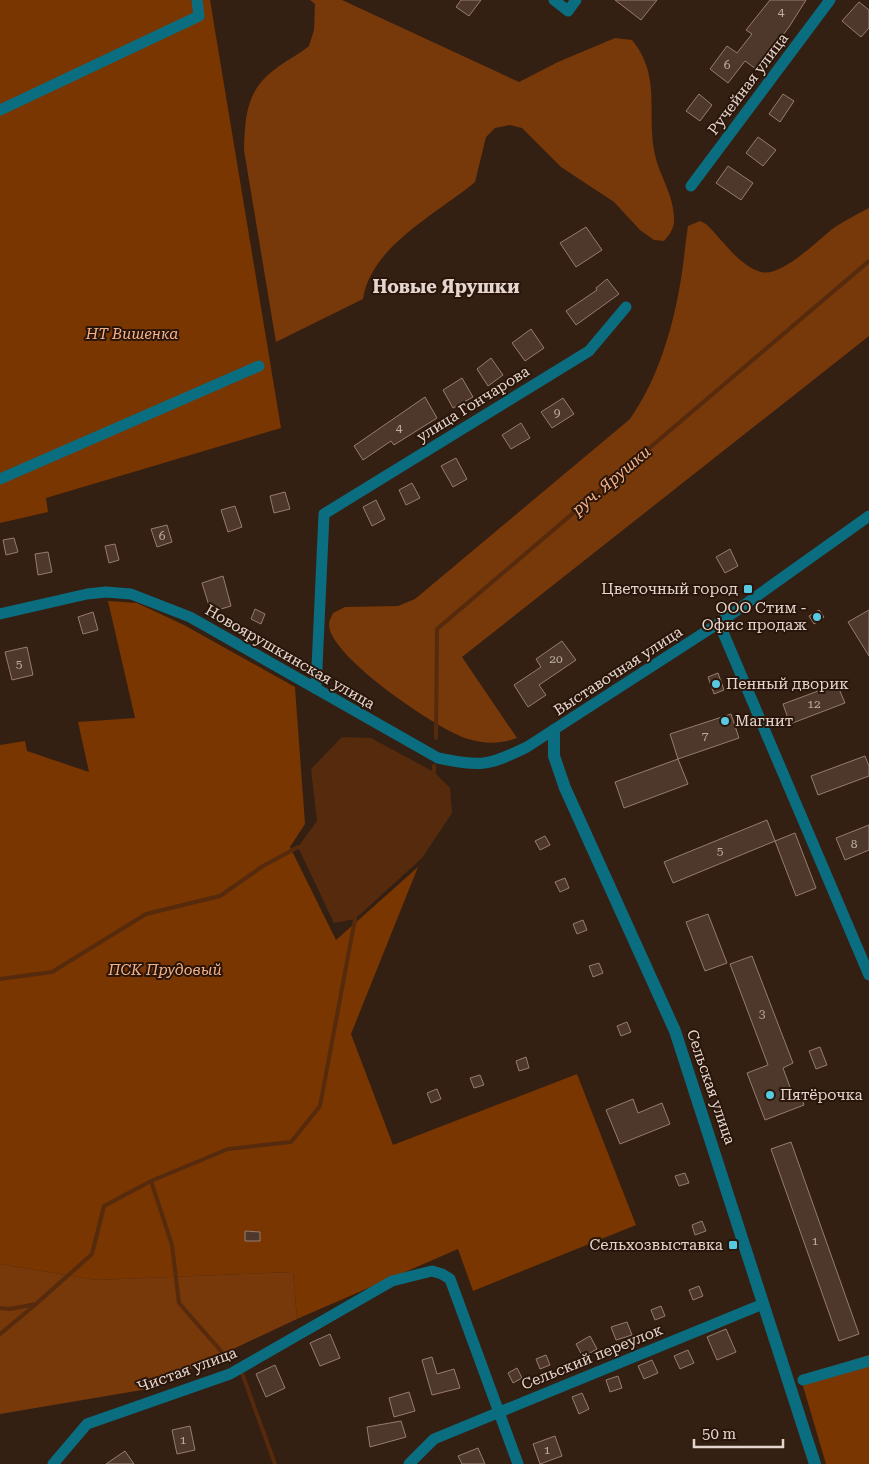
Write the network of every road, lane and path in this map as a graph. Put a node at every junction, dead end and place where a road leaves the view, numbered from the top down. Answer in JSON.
{"nodes":[{"id":1,"x":197,"y":0,"type":"edge"},
{"id":2,"x":554,"y":0,"type":"edge"},
{"id":3,"x":576,"y":0,"type":"edge"},
{"id":4,"x":830,"y":0,"type":"edge"},
{"id":5,"x":0,"y":110,"type":"edge"},
{"id":6,"x":691,"y":186,"type":"dead end"},
{"id":7,"x":626,"y":307,"type":"dead end"},
{"id":8,"x":259,"y":366,"type":"dead end"},
{"id":9,"x":0,"y":479,"type":"edge"},
{"id":10,"x":869,"y":516,"type":"edge"},
{"id":11,"x":0,"y":614,"type":"edge"},
{"id":12,"x":719,"y":623,"type":"junction"},
{"id":13,"x":316,"y":689,"type":"junction"},
{"id":14,"x":554,"y":730,"type":"junction"},
{"id":15,"x":869,"y":975,"type":"edge"},
{"id":16,"x":763,"y":1304,"type":"junction"},
{"id":17,"x":869,"y":1361,"type":"edge"},
{"id":18,"x":803,"y":1380,"type":"dead end"},
{"id":19,"x":499,"y":1411,"type":"junction"},
{"id":20,"x":53,"y":1464,"type":"edge"},
{"id":21,"x":409,"y":1464,"type":"edge"},
{"id":22,"x":518,"y":1464,"type":"edge"},
{"id":23,"x":816,"y":1464,"type":"edge"}],
"edges":[{"from":1,"to":5,"type":"street"},
{"from":2,"to":3,"type":"street"},
{"from":4,"to":6,"type":"street","name":"Ручейная улица"},
{"from":7,"to":13,"type":"street","name":"улица Гончарова"},
{"from":8,"to":9,"type":"street"},
{"from":10,"to":12,"type":"street","name":"Выставочная улица"},
{"from":11,"to":13,"type":"street","name":"Новоярушкинская улица"},
{"from":12,"to":14,"type":"street","name":"Выставочная улица"},
{"from":12,"to":15,"type":"street"},
{"from":13,"to":14,"type":"street","name":"Новоярушкинская улица"},
{"from":14,"to":16,"type":"street","name":"Сельская улица"},
{"from":16,"to":19,"type":"street","name":"Сельский переулок"},
{"from":16,"to":23,"type":"street","name":"Сельская улица"},
{"from":17,"to":18,"type":"street"},
{"from":19,"to":20,"type":"street","name":"Чистая улица"},
{"from":19,"to":21,"type":"street","name":"Сельский переулок"},
{"from":19,"to":22,"type":"street","name":"Чистая улица"}]}
